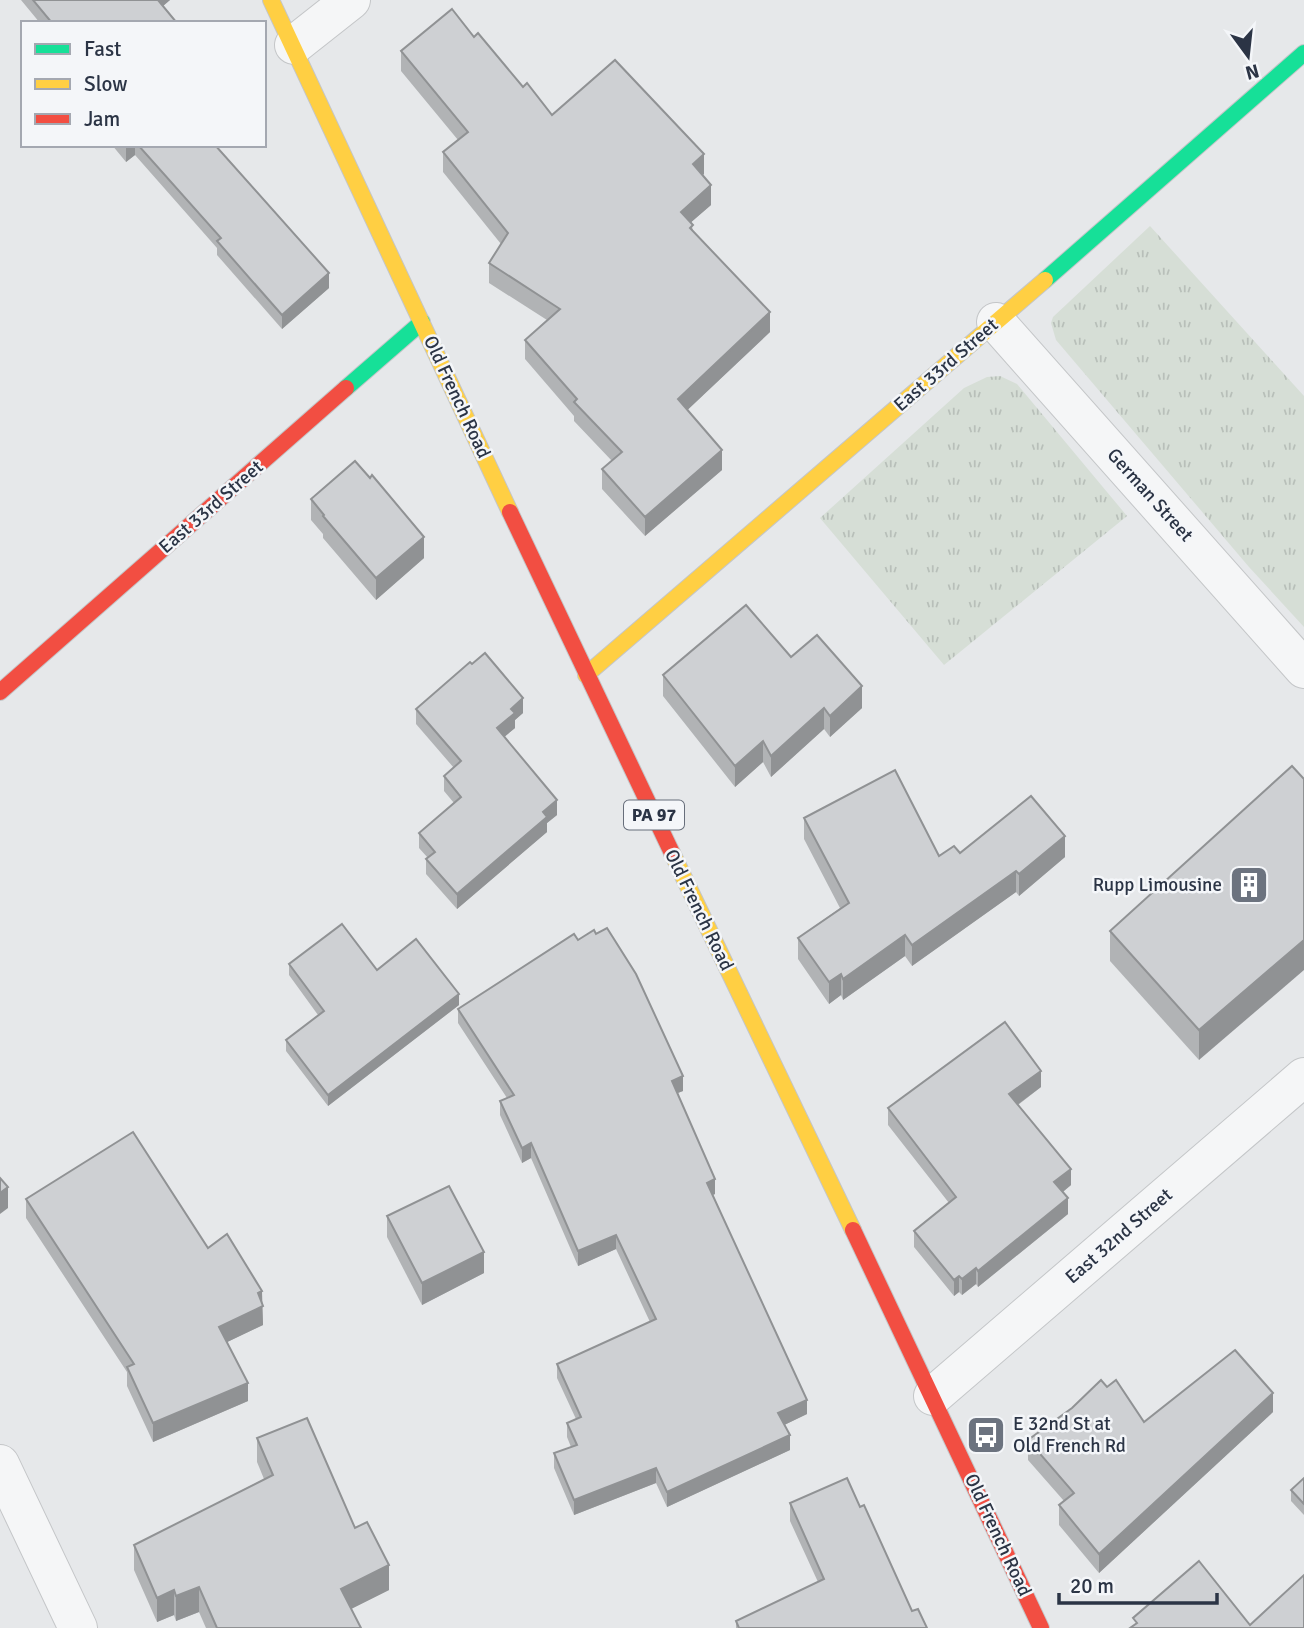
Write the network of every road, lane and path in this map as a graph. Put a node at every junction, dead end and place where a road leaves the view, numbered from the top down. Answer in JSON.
{"nodes":[{"id":1,"x":271,"y":0,"type":"edge"},
{"id":2,"x":351,"y":0,"type":"edge"},
{"id":3,"x":294,"y":45,"type":"junction"},
{"id":4,"x":1304,"y":53,"type":"edge"},
{"id":5,"x":422,"y":322,"type":"junction"},
{"id":6,"x":996,"y":322,"type":"junction"},
{"id":7,"x":1304,"y":669,"type":"edge"},
{"id":8,"x":586,"y":675,"type":"junction"},
{"id":9,"x":0,"y":692,"type":"edge"},
{"id":10,"x":1304,"y":1077,"type":"edge"},
{"id":11,"x":933,"y":1396,"type":"junction"},
{"id":12,"x":0,"y":1464,"type":"edge"},
{"id":13,"x":78,"y":1628,"type":"edge"},
{"id":14,"x":1041,"y":1628,"type":"edge"}],
"edges":[{"from":1,"to":3,"type":"main road","name":"Old French Road","number":"PA 97"},
{"from":2,"to":3,"type":"street"},
{"from":3,"to":5,"type":"main road","name":"Old French Road","number":"PA 97"},
{"from":4,"to":6,"type":"main road","name":"East 33rd Street"},
{"from":5,"to":8,"type":"main road","name":"Old French Road","number":"PA 97"},
{"from":5,"to":9,"type":"main road","name":"East 33rd Street"},
{"from":6,"to":7,"type":"street","name":"German Street"},
{"from":6,"to":8,"type":"main road","name":"East 33rd Street"},
{"from":8,"to":11,"type":"main road","name":"Old French Road","number":"PA 97"},
{"from":10,"to":11,"type":"street","name":"East 32nd Street"},
{"from":11,"to":14,"type":"main road","name":"Old French Road","number":"PA 97"},
{"from":12,"to":13,"type":"street"}]}
